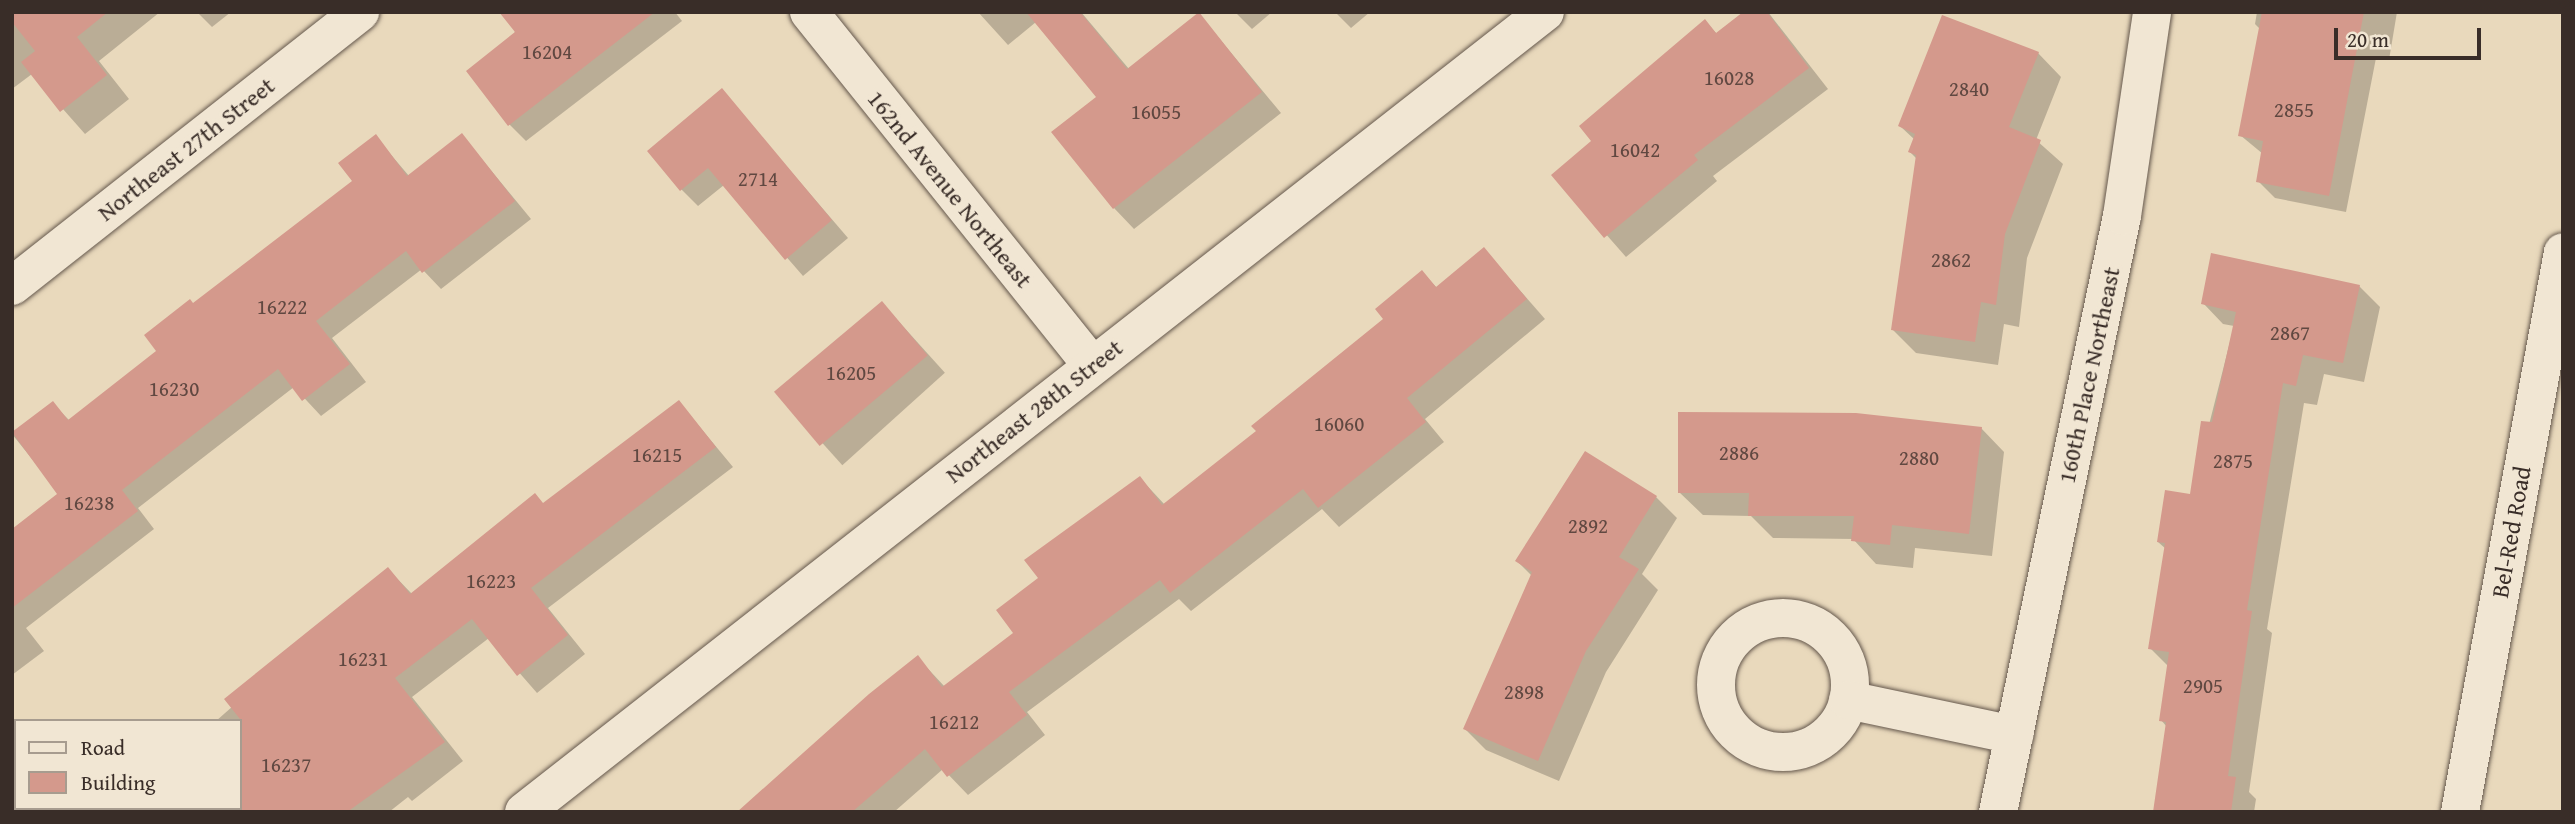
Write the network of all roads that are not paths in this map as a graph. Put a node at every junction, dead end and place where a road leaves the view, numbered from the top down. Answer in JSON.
{"nodes":[{"id":1,"x":360,"y":12,"type":"edge"},
{"id":2,"x":809,"y":12,"type":"edge"},
{"id":3,"x":1545,"y":12,"type":"edge"},
{"id":4,"x":2152,"y":12,"type":"edge"},
{"id":5,"x":2563,"y":252,"type":"edge"},
{"id":6,"x":12,"y":286,"type":"edge"},
{"id":7,"x":1092,"y":365,"type":"junction"},
{"id":8,"x":1848,"y":700,"type":"dead end"},
{"id":9,"x":2014,"y":735,"type":"junction"},
{"id":10,"x":524,"y":812,"type":"edge"},
{"id":11,"x":1998,"y":812,"type":"edge"},
{"id":12,"x":2460,"y":812,"type":"edge"}],
"edges":[{"from":1,"to":6,"type":"street","name":"Northeast 27th Street"},
{"from":2,"to":7,"type":"street","name":"162nd Avenue Northeast"},
{"from":3,"to":7,"type":"street","name":"Northeast 28th Street"},
{"from":4,"to":9,"type":"street","name":"160th Place Northeast"},
{"from":5,"to":12,"type":"street","name":"Bel-Red Road"},
{"from":7,"to":10,"type":"street","name":"Northeast 28th Street"},
{"from":8,"to":9,"type":"street"},
{"from":9,"to":11,"type":"street","name":"160th Place Northeast"}]}
